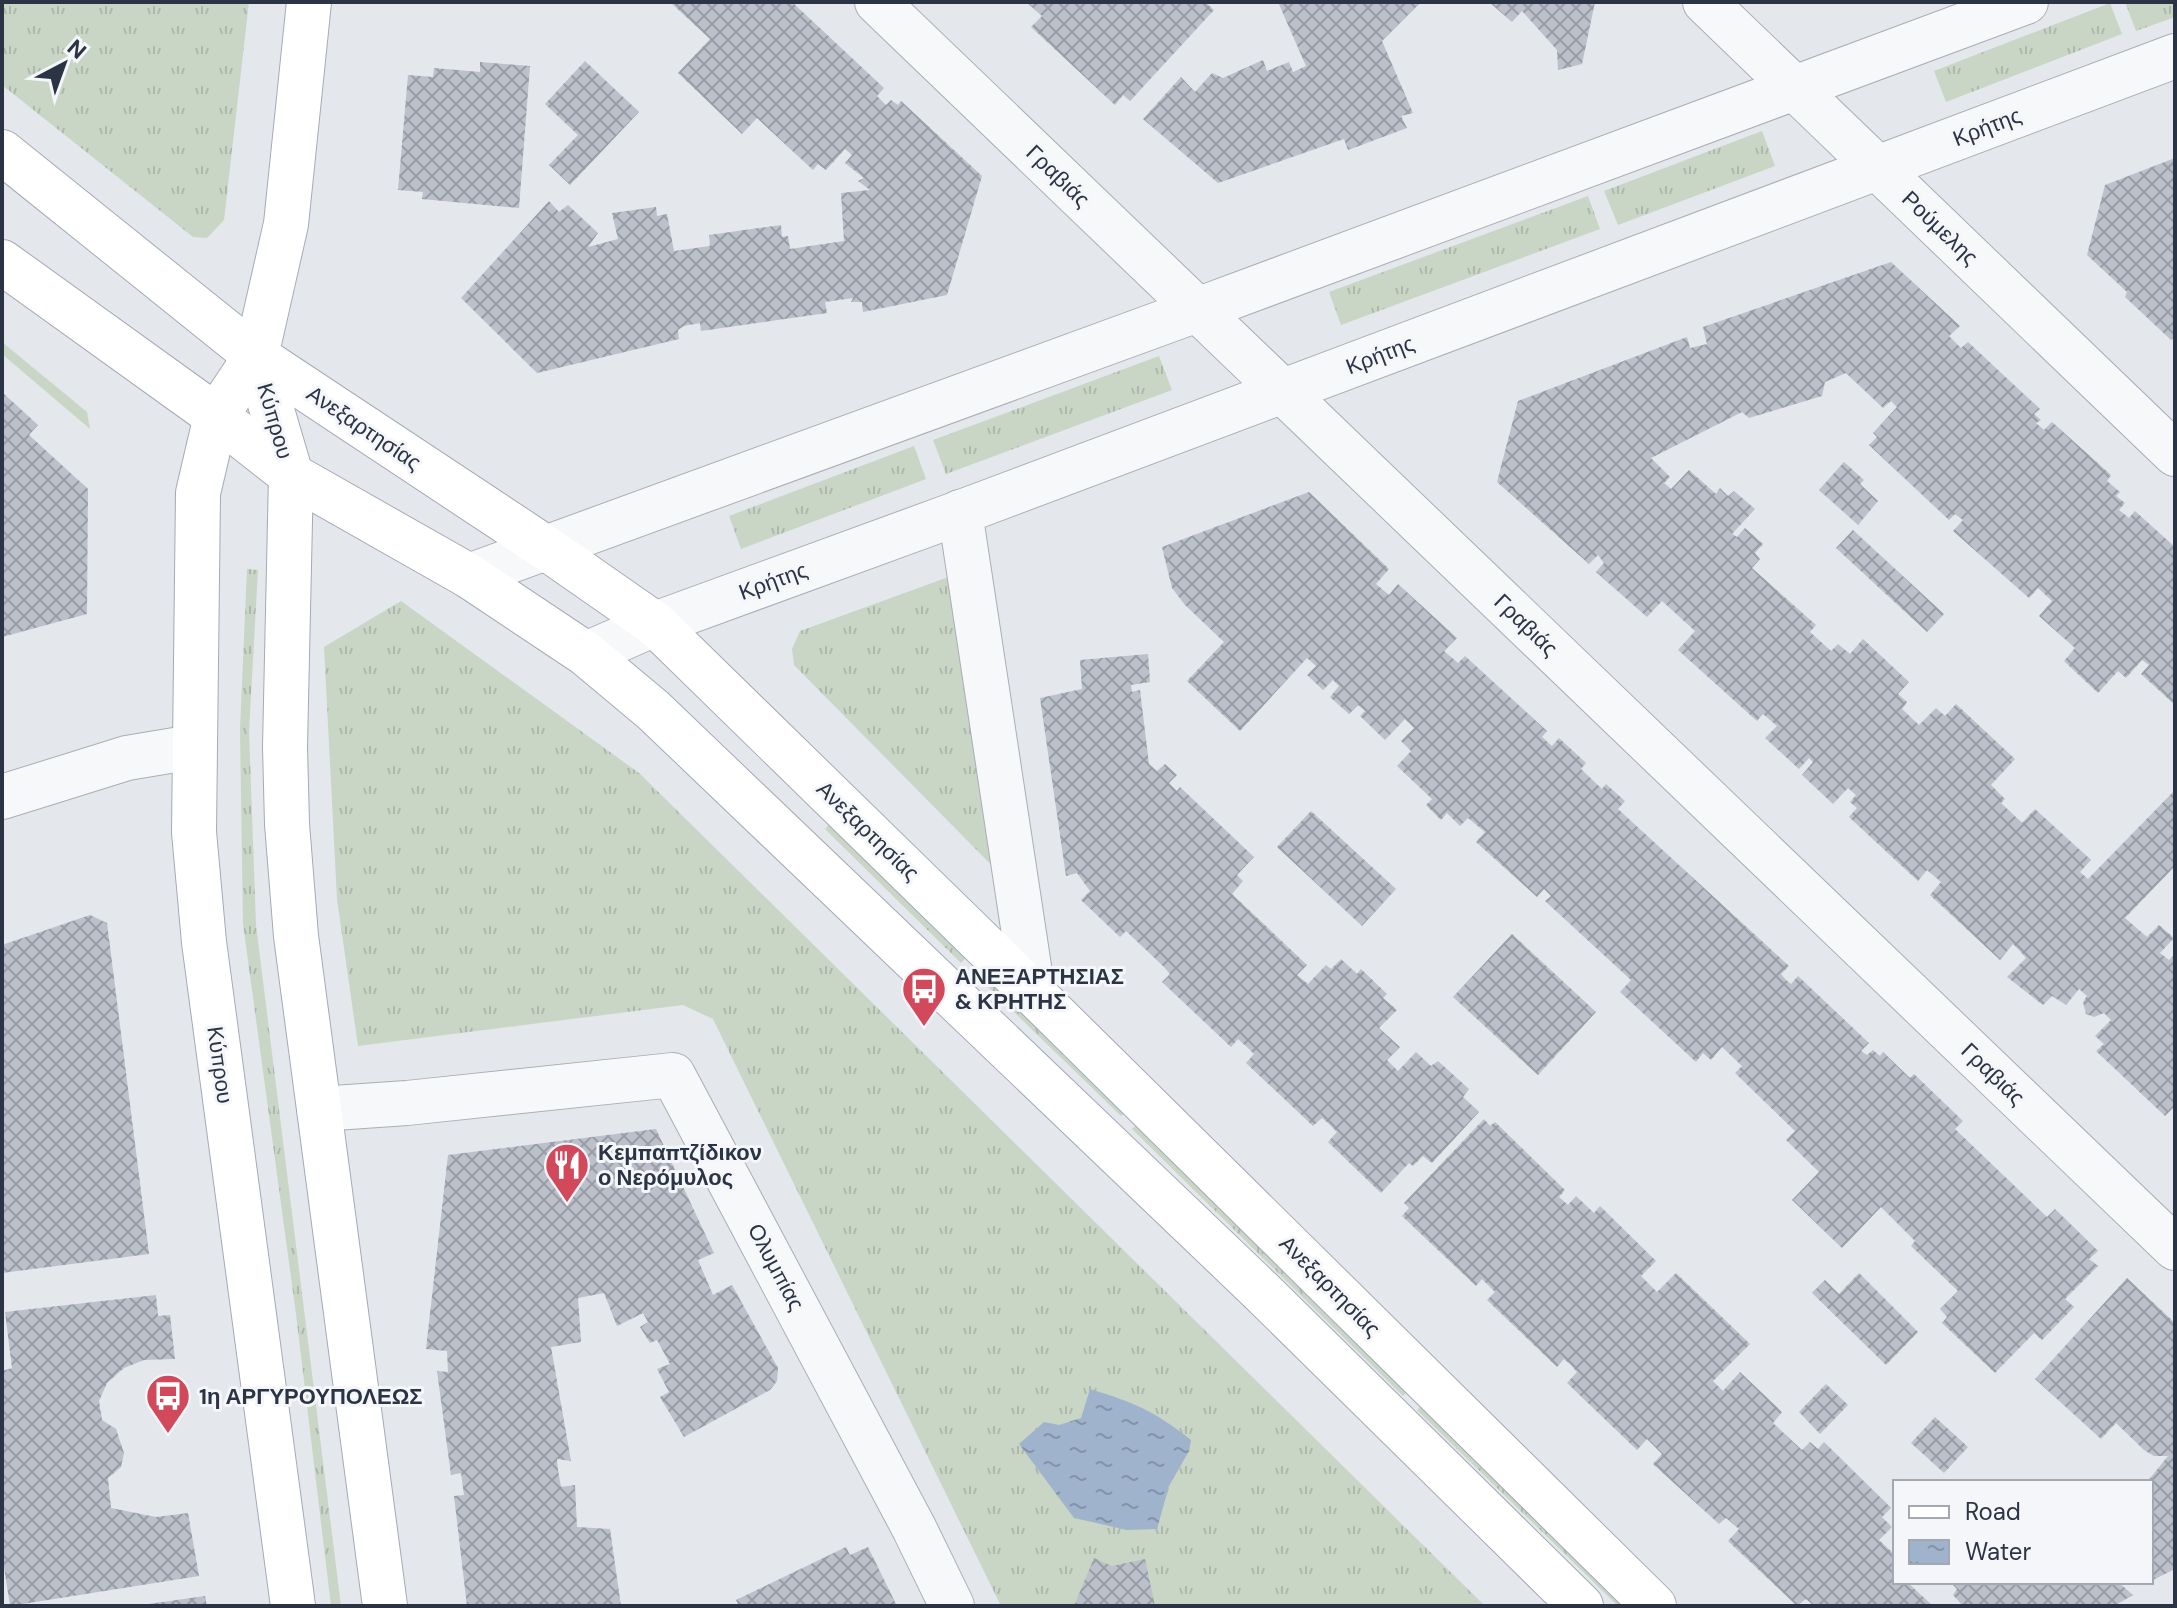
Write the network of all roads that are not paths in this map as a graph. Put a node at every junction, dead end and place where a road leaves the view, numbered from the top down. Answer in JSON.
{"nodes":[{"id":1,"x":309,"y":2,"type":"edge"},
{"id":2,"x":877,"y":2,"type":"edge"},
{"id":3,"x":1705,"y":2,"type":"edge"},
{"id":4,"x":2026,"y":2,"type":"edge"},
{"id":5,"x":2175,"y":56,"type":"edge"},
{"id":6,"x":1794,"y":88,"type":"junction"},
{"id":7,"x":2,"y":152,"type":"edge"},
{"id":8,"x":1878,"y":169,"type":"junction"},
{"id":9,"x":2,"y":262,"type":"edge"},
{"id":10,"x":1197,"y":310,"type":"junction"},
{"id":11,"x":256,"y":356,"type":"junction"},
{"id":12,"x":1283,"y":391,"type":"junction"},
{"id":13,"x":216,"y":416,"type":"junction"},
{"id":14,"x":2175,"y":454,"type":"edge"},
{"id":15,"x":291,"y":475,"type":"junction"},
{"id":16,"x":960,"y":512,"type":"junction"},
{"id":17,"x":546,"y":548,"type":"junction"},
{"id":18,"x":469,"y":576,"type":"junction"},
{"id":19,"x":655,"y":624,"type":"junction"},
{"id":20,"x":586,"y":654,"type":"junction"},
{"id":21,"x":193,"y":747,"type":"junction"},
{"id":22,"x":2,"y":797,"type":"edge"},
{"id":23,"x":1033,"y":993,"type":"junction"},
{"id":24,"x":319,"y":1109,"type":"junction"},
{"id":25,"x":2175,"y":1248,"type":"edge"},
{"id":26,"x":293,"y":1606,"type":"edge"},
{"id":27,"x":385,"y":1606,"type":"edge"},
{"id":28,"x":952,"y":1606,"type":"edge"},
{"id":29,"x":1581,"y":1606,"type":"edge"},
{"id":30,"x":1654,"y":1606,"type":"edge"}],
"edges":[{"from":1,"to":11,"type":"main road"},
{"from":2,"to":10,"type":"street","name":"Γραβιάς"},
{"from":3,"to":6,"type":"street","name":"Ρούμελης"},
{"from":4,"to":6,"type":"street"},
{"from":5,"to":8,"type":"street","name":"Κρήτης"},
{"from":6,"to":8,"type":"street","name":"Ρούμελης"},
{"from":6,"to":10,"type":"street"},
{"from":7,"to":11,"type":"main road","name":"Ανεξαρτησίας"},
{"from":8,"to":12,"type":"street","name":"Κρήτης"},
{"from":8,"to":14,"type":"street","name":"Ρούμελης"},
{"from":9,"to":13,"type":"main road"},
{"from":10,"to":12,"type":"street","name":"Γραβιάς"},
{"from":10,"to":17,"type":"street"},
{"from":11,"to":13,"type":"main road","name":"Κύπρου"},
{"from":11,"to":15,"type":"main road","name":"Κύπρου"},
{"from":11,"to":17,"type":"main road","name":"Ανεξαρτησίας"},
{"from":12,"to":16,"type":"street","name":"Κρήτης"},
{"from":12,"to":25,"type":"street","name":"Γραβιάς"},
{"from":13,"to":15,"type":"main road"},
{"from":13,"to":21,"type":"main road","name":"Κύπρου"},
{"from":15,"to":18,"type":"main road"},
{"from":15,"to":24,"type":"main road","name":"Κύπρου"},
{"from":16,"to":19,"type":"street","name":"Κρήτης"},
{"from":16,"to":23,"type":"street"},
{"from":17,"to":18,"type":"street"},
{"from":17,"to":19,"type":"main road","name":"Ανεξαρτησίας"},
{"from":18,"to":20,"type":"main road"},
{"from":19,"to":20,"type":"street","name":"Κρήτης"},
{"from":19,"to":23,"type":"main road","name":"Ανεξαρτησίας"},
{"from":20,"to":29,"type":"main road"},
{"from":21,"to":22,"type":"street"},
{"from":21,"to":26,"type":"main road","name":"Κύπρου"},
{"from":23,"to":30,"type":"main road","name":"Ανεξαρτησίας"},
{"from":24,"to":27,"type":"main road","name":"Κύπρου"},
{"from":24,"to":28,"type":"street","name":"Ολυμπίας"}]}
